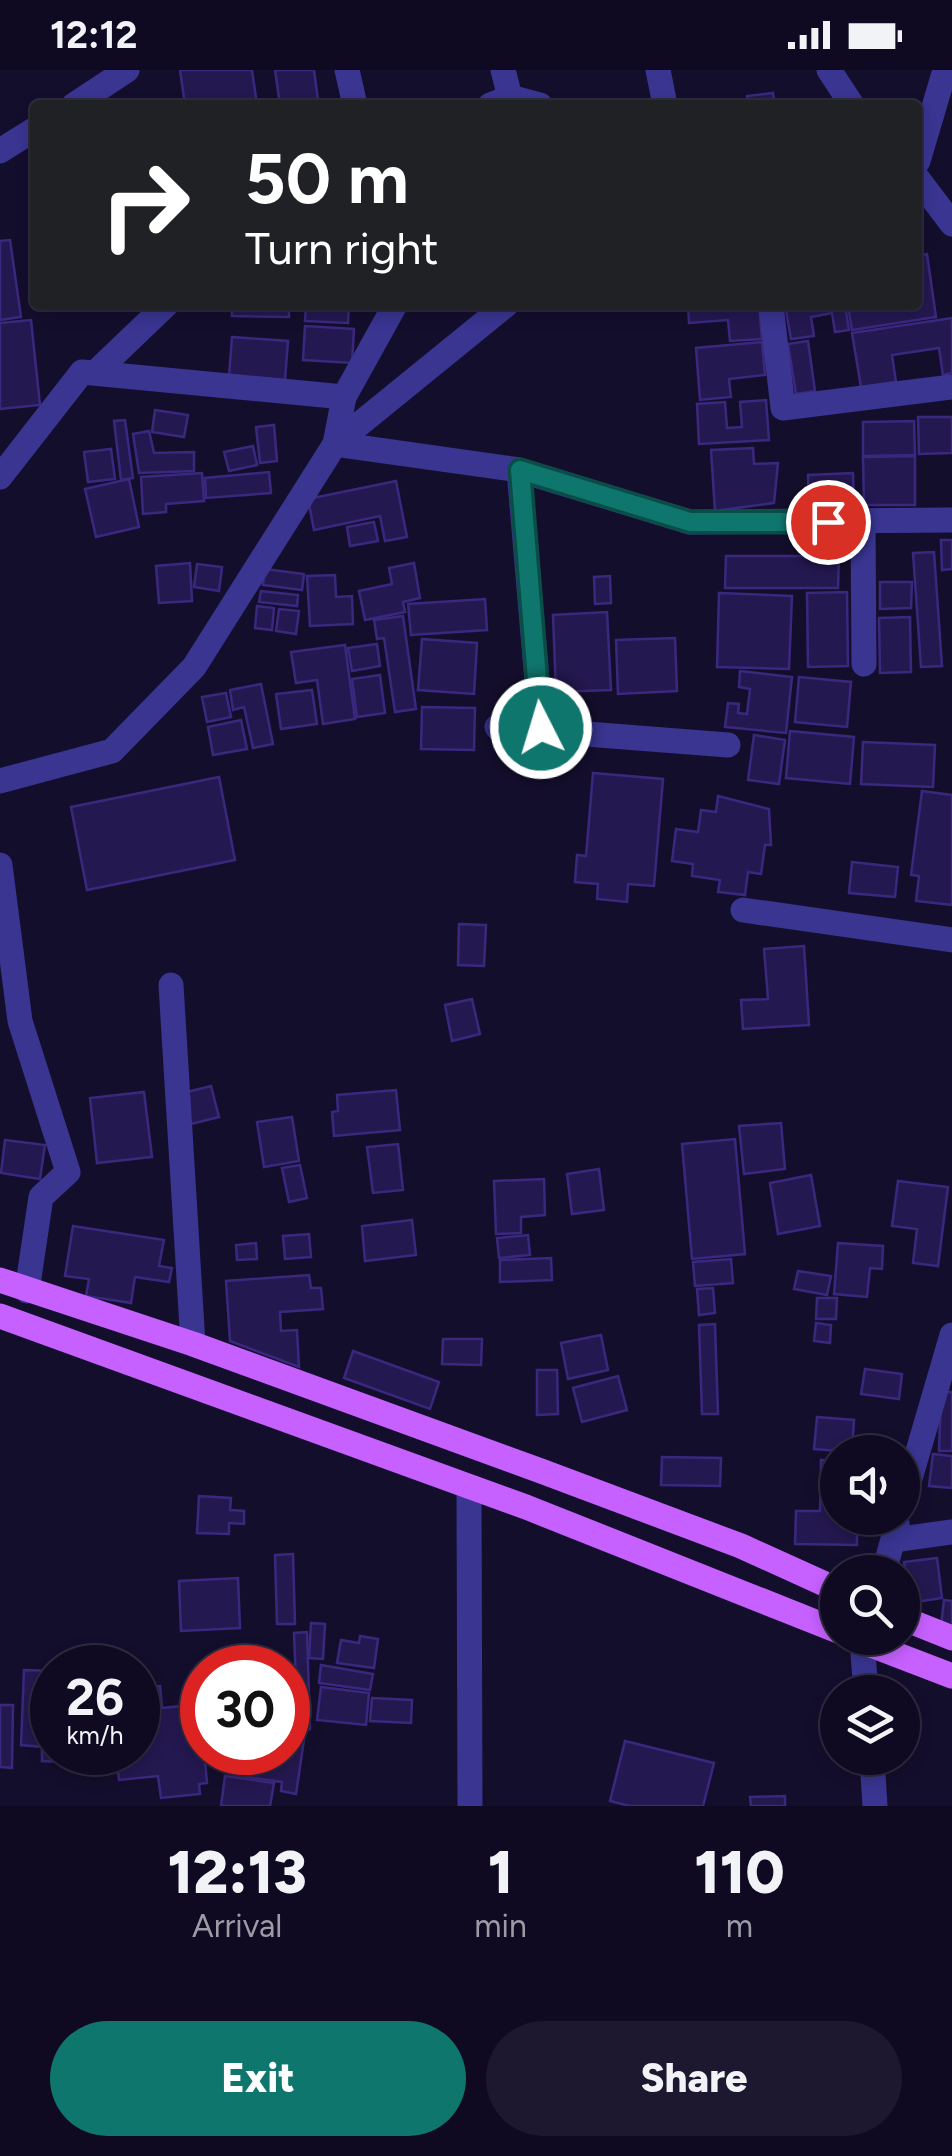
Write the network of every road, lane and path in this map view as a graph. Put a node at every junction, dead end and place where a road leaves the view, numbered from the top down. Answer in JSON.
{"nodes":[{"id":1,"x":126,"y":70,"type":"edge"},
{"id":2,"x":348,"y":70,"type":"edge"},
{"id":3,"x":504,"y":70,"type":"edge"},
{"id":4,"x":658,"y":70,"type":"edge"},
{"id":5,"x":829,"y":70,"type":"edge"},
{"id":6,"x":945,"y":70,"type":"edge"},
{"id":7,"x":81,"y":100,"type":"edge"},
{"id":8,"x":354,"y":100,"type":"edge"},
{"id":9,"x":502,"y":100,"type":"edge"},
{"id":10,"x":664,"y":100,"type":"edge"},
{"id":11,"x":849,"y":100,"type":"edge"},
{"id":12,"x":30,"y":133,"type":"edge"},
{"id":13,"x":922,"y":148,"type":"edge"},
{"id":14,"x":0,"y":151,"type":"edge"},
{"id":15,"x":922,"y":184,"type":"edge"},
{"id":16,"x":952,"y":224,"type":"edge"},
{"id":17,"x":161,"y":310,"type":"edge"},
{"id":18,"x":392,"y":310,"type":"edge"},
{"id":19,"x":500,"y":310,"type":"edge"},
{"id":20,"x":771,"y":310,"type":"edge"},
{"id":21,"x":96,"y":372,"type":"junction"},
{"id":22,"x":952,"y":387,"type":"edge"},
{"id":23,"x":344,"y":396,"type":"junction"},
{"id":24,"x":336,"y":444,"type":"junction"},
{"id":25,"x":520,"y":470,"type":"junction"},
{"id":26,"x":0,"y":477,"type":"edge"},
{"id":27,"x":952,"y":520,"type":"edge"},
{"id":28,"x":863,"y":522,"type":"junction"},
{"id":29,"x":864,"y":664,"type":"dead end"},
{"id":30,"x":497,"y":726,"type":"dead end"},
{"id":31,"x":541,"y":728,"type":"junction"},
{"id":32,"x":728,"y":745,"type":"dead end"},
{"id":33,"x":0,"y":780,"type":"edge"},
{"id":34,"x":0,"y":865,"type":"edge"},
{"id":35,"x":742,"y":910,"type":"dead end"},
{"id":36,"x":952,"y":940,"type":"edge"},
{"id":37,"x":171,"y":985,"type":"dead end"},
{"id":38,"x":0,"y":1280,"type":"edge"},
{"id":39,"x":27,"y":1290,"type":"junction"},
{"id":40,"x":0,"y":1316,"type":"edge"},
{"id":41,"x":952,"y":1335,"type":"edge"},
{"id":42,"x":193,"y":1344,"type":"junction"},
{"id":43,"x":945,"y":1378,"type":"edge"},
{"id":44,"x":920,"y":1452,"type":"edge"},
{"id":45,"x":470,"y":1488,"type":"junction"},
{"id":46,"x":920,"y":1530,"type":"edge"},
{"id":47,"x":952,"y":1532,"type":"edge"},
{"id":48,"x":820,"y":1582,"type":"edge"},
{"id":49,"x":820,"y":1623,"type":"edge"},
{"id":50,"x":920,"y":1625,"type":"edge"},
{"id":51,"x":952,"y":1638,"type":"edge"},
{"id":52,"x":897,"y":1655,"type":"edge"},
{"id":53,"x":952,"y":1676,"type":"edge"},
{"id":54,"x":873,"y":1775,"type":"edge"},
{"id":55,"x":470,"y":1806,"type":"edge"},
{"id":56,"x":875,"y":1806,"type":"edge"}],
"edges":[{"from":1,"to":7,"type":"street"},
{"from":2,"to":8,"type":"street"},
{"from":3,"to":9,"type":"street"},
{"from":4,"to":10,"type":"street"},
{"from":5,"to":11,"type":"street"},
{"from":6,"to":13,"type":"street"},
{"from":12,"to":14,"type":"street"},
{"from":15,"to":16,"type":"street"},
{"from":17,"to":21,"type":"street"},
{"from":18,"to":23,"type":"street"},
{"from":19,"to":24,"type":"street"},
{"from":20,"to":22,"type":"street"},
{"from":21,"to":23,"type":"street"},
{"from":21,"to":26,"type":"street"},
{"from":23,"to":24,"type":"street"},
{"from":24,"to":25,"type":"street"},
{"from":24,"to":33,"type":"street"},
{"from":25,"to":28,"type":"street"},
{"from":25,"to":31,"type":"street"},
{"from":27,"to":28,"type":"street"},
{"from":28,"to":29,"type":"street"},
{"from":30,"to":31,"type":"street"},
{"from":31,"to":32,"type":"street"},
{"from":34,"to":39,"type":"street"},
{"from":35,"to":36,"type":"street"},
{"from":37,"to":42,"type":"street"},
{"from":38,"to":39,"type":"main road"},
{"from":39,"to":42,"type":"main road"},
{"from":40,"to":45,"type":"main road"},
{"from":41,"to":43,"type":"street"},
{"from":42,"to":48,"type":"main road"},
{"from":43,"to":44,"type":"street"},
{"from":45,"to":49,"type":"main road"},
{"from":45,"to":55,"type":"street"},
{"from":46,"to":47,"type":"street"},
{"from":50,"to":51,"type":"main road"},
{"from":52,"to":53,"type":"main road"},
{"from":54,"to":56,"type":"street"}]}
